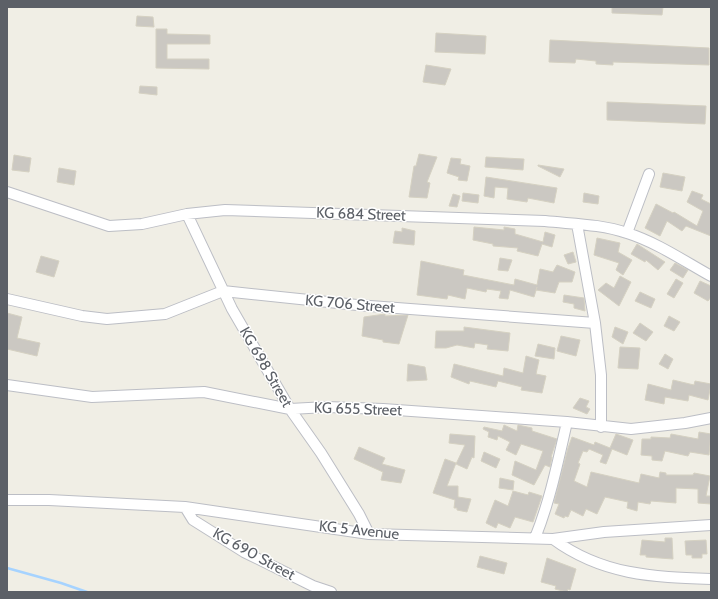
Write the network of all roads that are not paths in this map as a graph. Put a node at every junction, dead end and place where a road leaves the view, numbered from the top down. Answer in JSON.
{"nodes":[{"id":1,"x":649,"y":174,"type":"dead end"},
{"id":2,"x":7,"y":192,"type":"edge"},
{"id":3,"x":187,"y":214,"type":"junction"},
{"id":4,"x":576,"y":224,"type":"junction"},
{"id":5,"x":627,"y":233,"type":"junction"},
{"id":6,"x":711,"y":276,"type":"edge"},
{"id":7,"x":223,"y":291,"type":"junction"},
{"id":8,"x":7,"y":300,"type":"edge"},
{"id":9,"x":595,"y":323,"type":"junction"},
{"id":10,"x":7,"y":385,"type":"edge"},
{"id":11,"x":290,"y":409,"type":"junction"},
{"id":12,"x":711,"y":418,"type":"edge"},
{"id":13,"x":567,"y":422,"type":"junction"},
{"id":14,"x":601,"y":427,"type":"junction"},
{"id":15,"x":7,"y":500,"type":"edge"},
{"id":16,"x":185,"y":507,"type":"junction"},
{"id":17,"x":711,"y":525,"type":"edge"},
{"id":18,"x":369,"y":534,"type":"junction"},
{"id":19,"x":535,"y":538,"type":"junction"},
{"id":20,"x":553,"y":539,"type":"junction"},
{"id":21,"x":711,"y":578,"type":"edge"},
{"id":22,"x":331,"y":592,"type":"edge"}],
"edges":[{"from":1,"to":5,"type":"street"},
{"from":2,"to":3,"type":"street","name":"KG 684 Street"},
{"from":3,"to":4,"type":"street","name":"KG 684 Street"},
{"from":3,"to":7,"type":"street","name":"KG 698 Street"},
{"from":4,"to":5,"type":"street","name":"KG 684 Street"},
{"from":4,"to":9,"type":"street"},
{"from":5,"to":6,"type":"street","name":"KG 684 Street"},
{"from":7,"to":8,"type":"street","name":"KG 706 Street"},
{"from":7,"to":9,"type":"street","name":"KG 706 Street"},
{"from":7,"to":11,"type":"street","name":"KG 698 Street"},
{"from":9,"to":14,"type":"street"},
{"from":10,"to":11,"type":"street","name":"KG 655 Street"},
{"from":11,"to":13,"type":"street","name":"KG 655 Street"},
{"from":11,"to":18,"type":"street","name":"KG 698 Street"},
{"from":12,"to":14,"type":"street","name":"KG 655 Street"},
{"from":13,"to":14,"type":"street","name":"KG 655 Street"},
{"from":13,"to":19,"type":"street"},
{"from":15,"to":16,"type":"street","name":"KG 5 Avenue"},
{"from":16,"to":18,"type":"street","name":"KG 5 Avenue"},
{"from":16,"to":22,"type":"street","name":"KG 690 Street"},
{"from":17,"to":20,"type":"street","name":"KG 5 Avenue"},
{"from":18,"to":19,"type":"street","name":"KG 5 Avenue"},
{"from":19,"to":20,"type":"street","name":"KG 5 Avenue"},
{"from":20,"to":21,"type":"street"}]}
